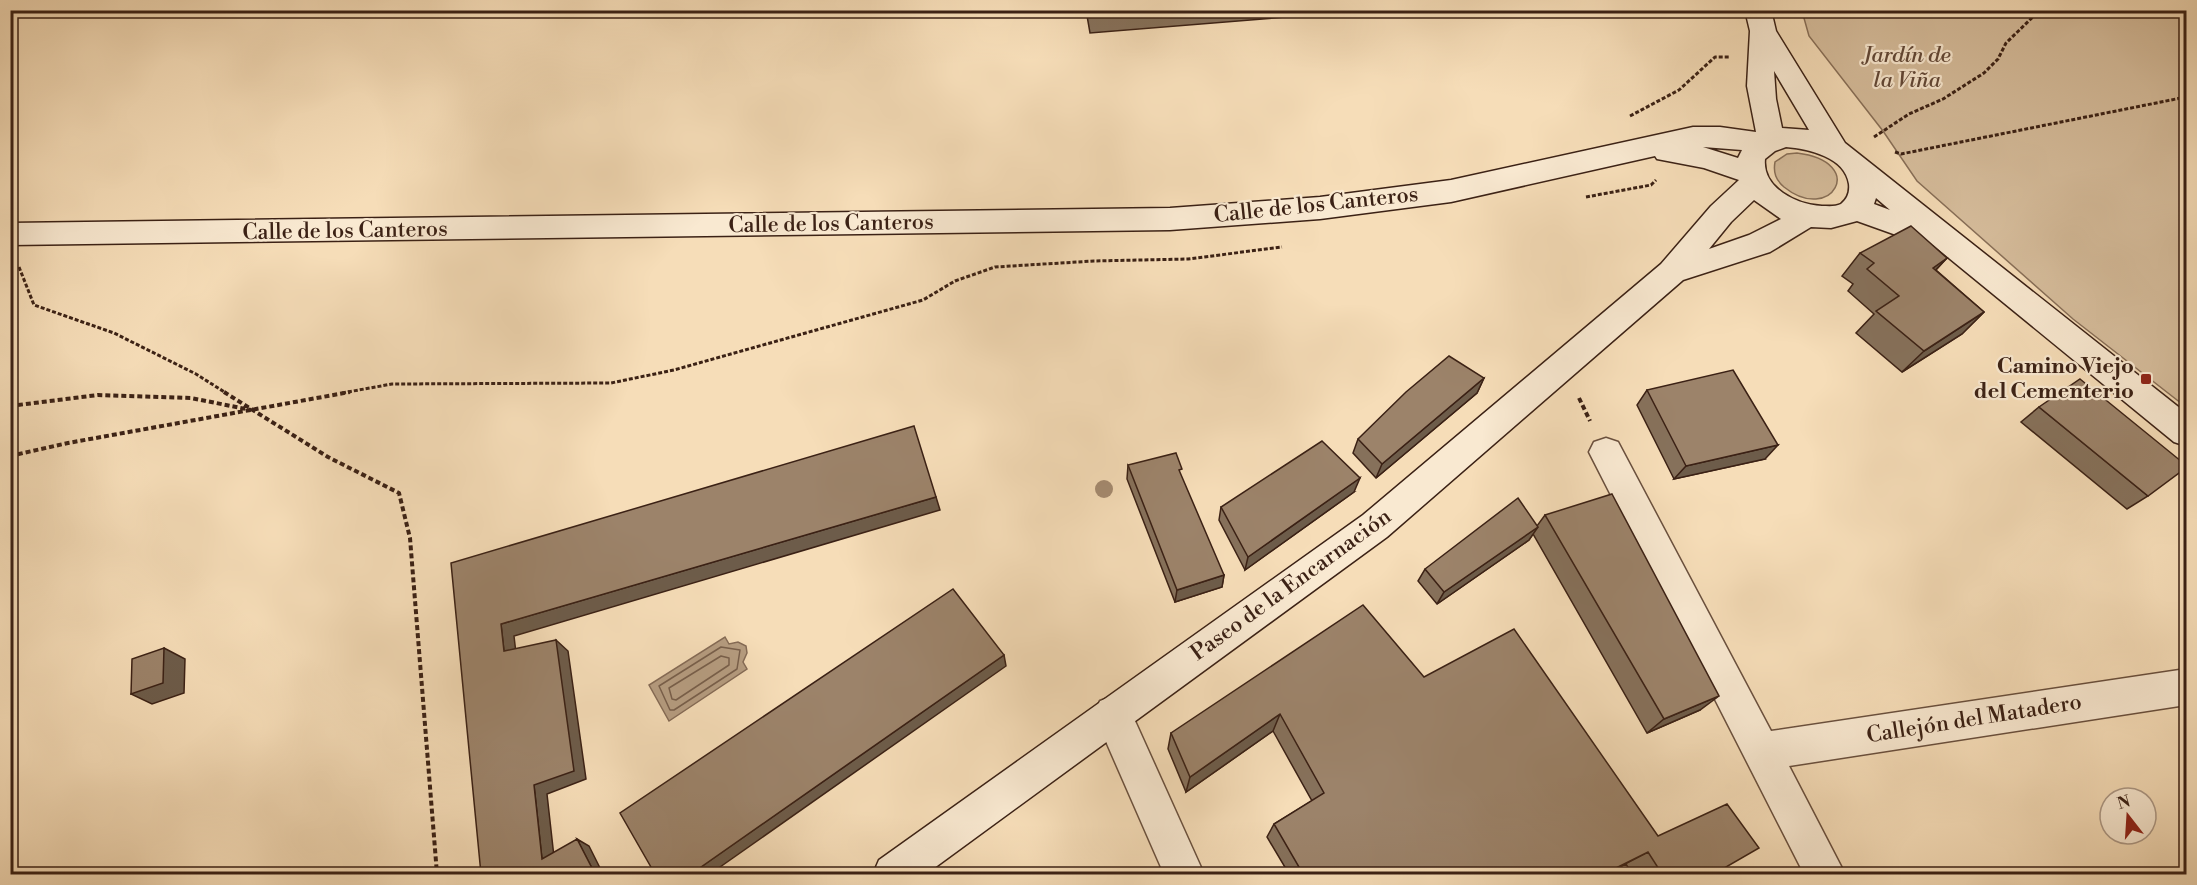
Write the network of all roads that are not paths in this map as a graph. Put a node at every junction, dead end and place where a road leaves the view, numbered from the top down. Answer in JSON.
{"nodes":[{"id":1,"x":1761,"y":21,"type":"edge"},
{"id":2,"x":1768,"y":141,"type":"junction"},
{"id":3,"x":1645,"y":148,"type":"junction"},
{"id":4,"x":1844,"y":156,"type":"junction"},
{"id":5,"x":1753,"y":178,"type":"junction"},
{"id":6,"x":1854,"y":208,"type":"junction"},
{"id":7,"x":1806,"y":215,"type":"junction"},
{"id":8,"x":10,"y":234,"type":"edge"},
{"id":9,"x":1956,"y":246,"type":"junction"},
{"id":10,"x":1672,"y":272,"type":"junction"},
{"id":11,"x":2187,"y":432,"type":"edge"},
{"id":12,"x":1606,"y":452,"type":"road end"},
{"id":13,"x":2187,"y":687,"type":"edge"},
{"id":14,"x":1113,"y":714,"type":"junction"},
{"id":15,"x":1761,"y":751,"type":"junction"},
{"id":16,"x":893,"y":874,"type":"edge"},
{"id":17,"x":1184,"y":874,"type":"edge"},
{"id":18,"x":1825,"y":874,"type":"edge"}],
"edges":[{"from":1,"to":2,"type":"street"},
{"from":1,"to":4,"type":"street"},
{"from":2,"to":3,"type":"street","name":"Calle de los Canteros"},
{"from":2,"to":4,"type":"street"},
{"from":2,"to":5,"type":"street"},
{"from":3,"to":5,"type":"street","name":"Calle de los Canteros"},
{"from":3,"to":8,"type":"street","name":"Calle de los Canteros"},
{"from":4,"to":6,"type":"street"},
{"from":4,"to":9,"type":"street"},
{"from":5,"to":7,"type":"street"},
{"from":5,"to":10,"type":"street","name":"Paseo de la Encarnación"},
{"from":6,"to":7,"type":"street"},
{"from":6,"to":9,"type":"street"},
{"from":7,"to":10,"type":"street","name":"Paseo de la Encarnación"},
{"from":9,"to":11,"type":"street"},
{"from":10,"to":14,"type":"street","name":"Paseo de la Encarnación"},
{"from":12,"to":15,"type":"street"},
{"from":13,"to":15,"type":"street","name":"Callejón del Matadero"},
{"from":14,"to":16,"type":"street","name":"Paseo de la Encarnación"},
{"from":14,"to":17,"type":"street"},
{"from":15,"to":18,"type":"street"}]}
